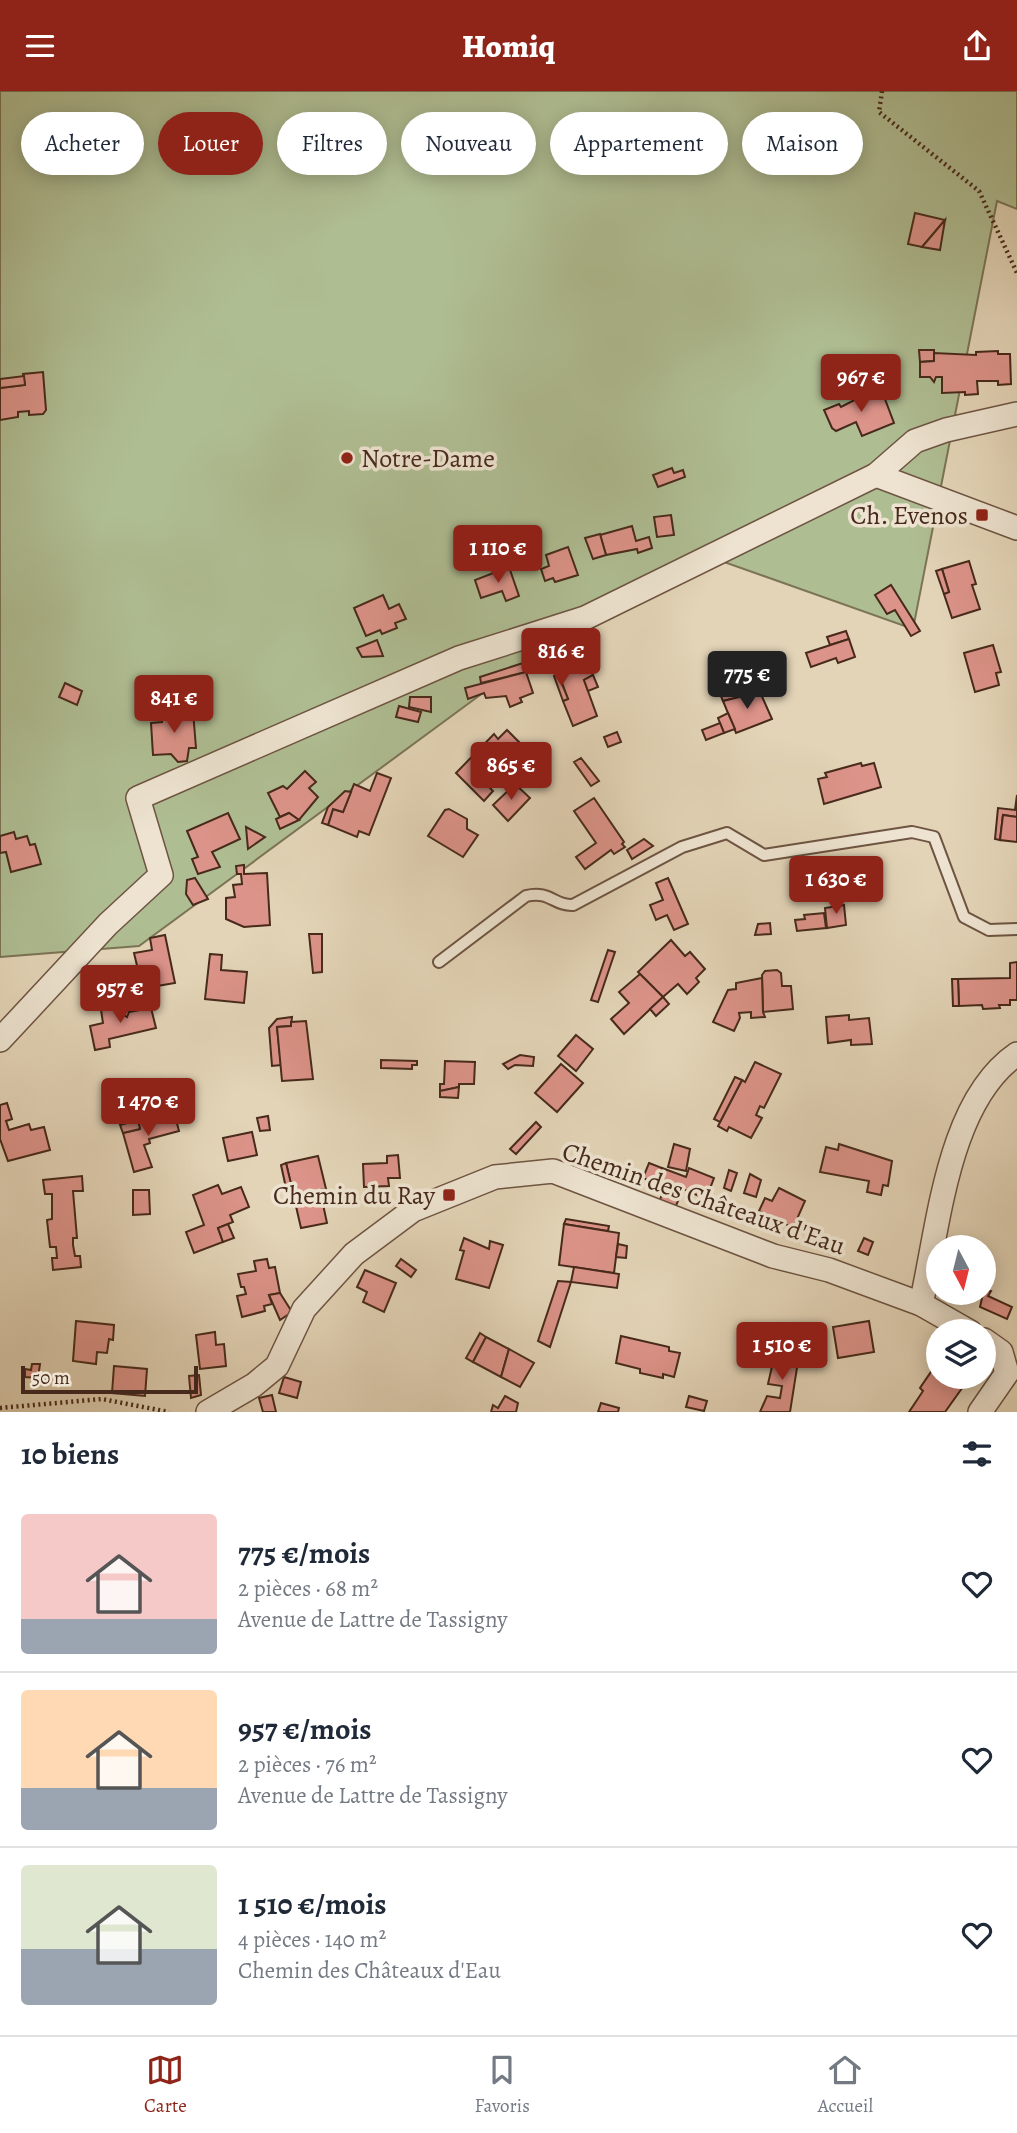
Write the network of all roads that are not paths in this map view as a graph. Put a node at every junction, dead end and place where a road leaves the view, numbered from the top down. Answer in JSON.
{"nodes":[{"id":1,"x":1017,"y":414,"type":"edge"},
{"id":2,"x":876,"y":475,"type":"junction"},
{"id":3,"x":1017,"y":528,"type":"edge"},
{"id":4,"x":1017,"y":929,"type":"edge"},
{"id":5,"x":439,"y":962,"type":"dead end"},
{"id":6,"x":0,"y":1040,"type":"edge"},
{"id":7,"x":1017,"y":1054,"type":"edge"},
{"id":8,"x":921,"y":1304,"type":"junction"},
{"id":9,"x":947,"y":1319,"type":"edge"},
{"id":10,"x":996,"y":1348,"type":"edge"},
{"id":11,"x":208,"y":1412,"type":"edge"},
{"id":12,"x":980,"y":1412,"type":"edge"}],
"edges":[{"from":1,"to":2,"type":"street"},
{"from":2,"to":3,"type":"street"},
{"from":2,"to":6,"type":"street"},
{"from":4,"to":5,"type":"lane"},
{"from":7,"to":8,"type":"street"},
{"from":8,"to":9,"type":"street","name":"Chemin des Châteaux d'Eau"},
{"from":8,"to":11,"type":"street","name":"Chemin des Châteaux d'Eau"},
{"from":10,"to":12,"type":"street"}]}
